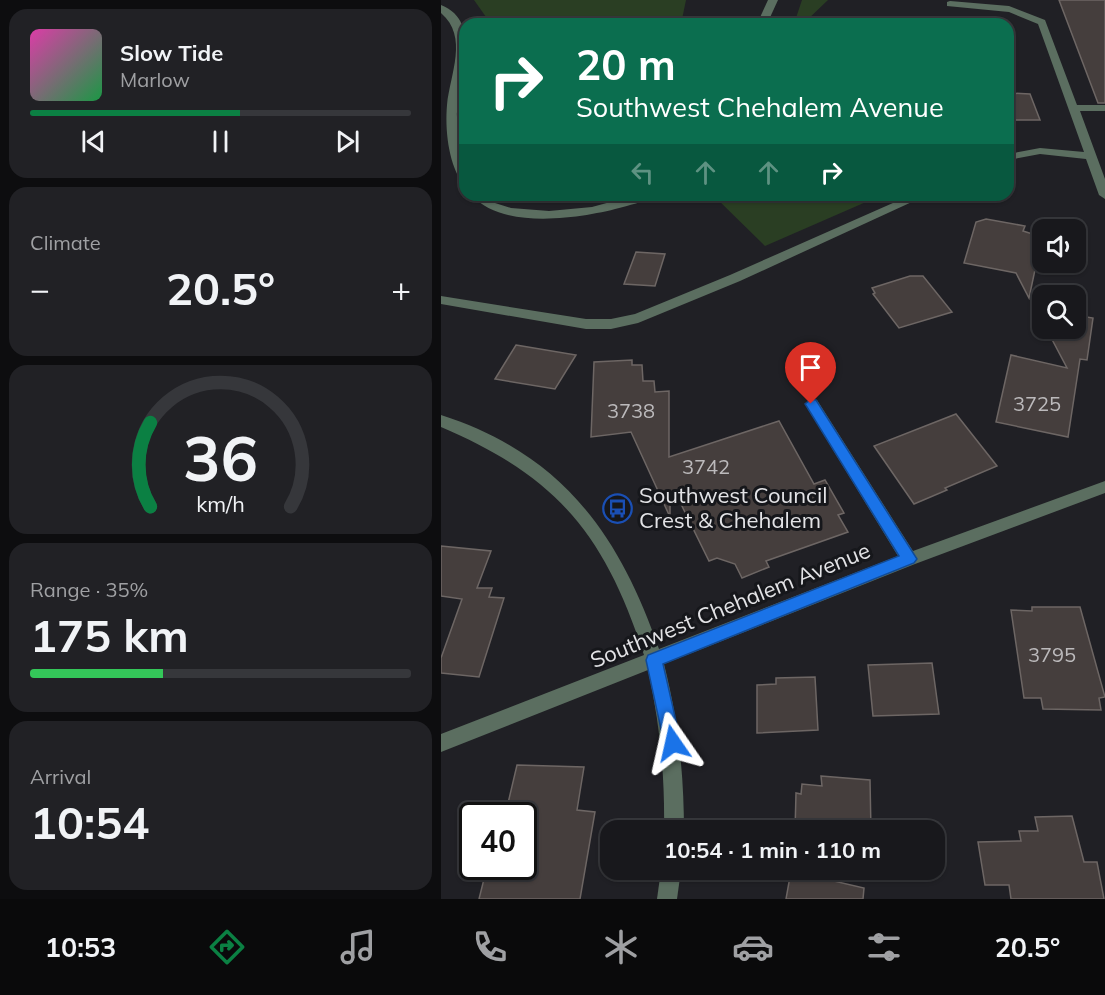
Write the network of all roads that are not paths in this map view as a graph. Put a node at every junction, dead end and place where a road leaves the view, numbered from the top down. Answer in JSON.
{"nodes":[{"id":1,"x":773,"y":0,"type":"edge"},
{"id":2,"x":950,"y":4,"type":"dead end"},
{"id":3,"x":441,"y":8,"type":"edge"},
{"id":4,"x":765,"y":18,"type":"edge"},
{"id":5,"x":459,"y":27,"type":"edge"},
{"id":6,"x":459,"y":66,"type":"edge"},
{"id":7,"x":1073,"y":108,"type":"junction"},
{"id":8,"x":1105,"y":108,"type":"edge"},
{"id":9,"x":447,"y":116,"type":"edge"},
{"id":10,"x":1014,"y":156,"type":"edge"},
{"id":11,"x":1091,"y":156,"type":"junction"},
{"id":12,"x":459,"y":166,"type":"edge"},
{"id":13,"x":1105,"y":195,"type":"edge"},
{"id":14,"x":486,"y":201,"type":"edge"},
{"id":15,"x":634,"y":201,"type":"edge"},
{"id":16,"x":908,"y":201,"type":"edge"},
{"id":17,"x":441,"y":300,"type":"edge"},
{"id":18,"x":811,"y":404,"type":"dead end"},
{"id":19,"x":441,"y":421,"type":"edge"},
{"id":20,"x":1105,"y":487,"type":"edge"},
{"id":21,"x":909,"y":559,"type":"junction"},
{"id":22,"x":654,"y":660,"type":"junction"},
{"id":23,"x":441,"y":743,"type":"edge"},
{"id":24,"x":674,"y":820,"type":"edge"},
{"id":25,"x":670,"y":880,"type":"edge"},
{"id":26,"x":667,"y":899,"type":"edge"}],
"edges":[{"from":1,"to":4,"type":"street"},
{"from":2,"to":7,"type":"street"},
{"from":3,"to":5,"type":"street"},
{"from":6,"to":9,"type":"street"},
{"from":7,"to":8,"type":"street"},
{"from":7,"to":11,"type":"street"},
{"from":9,"to":12,"type":"street"},
{"from":10,"to":11,"type":"street"},
{"from":11,"to":13,"type":"street"},
{"from":14,"to":15,"type":"street"},
{"from":16,"to":17,"type":"street"},
{"from":18,"to":21,"type":"street"},
{"from":19,"to":22,"type":"street"},
{"from":20,"to":21,"type":"street","name":"Southwest Chehalem Avenue"},
{"from":21,"to":22,"type":"street","name":"Southwest Chehalem Avenue"},
{"from":22,"to":23,"type":"street","name":"Southwest Chehalem Avenue"},
{"from":22,"to":24,"type":"street"},
{"from":25,"to":26,"type":"street"}]}
